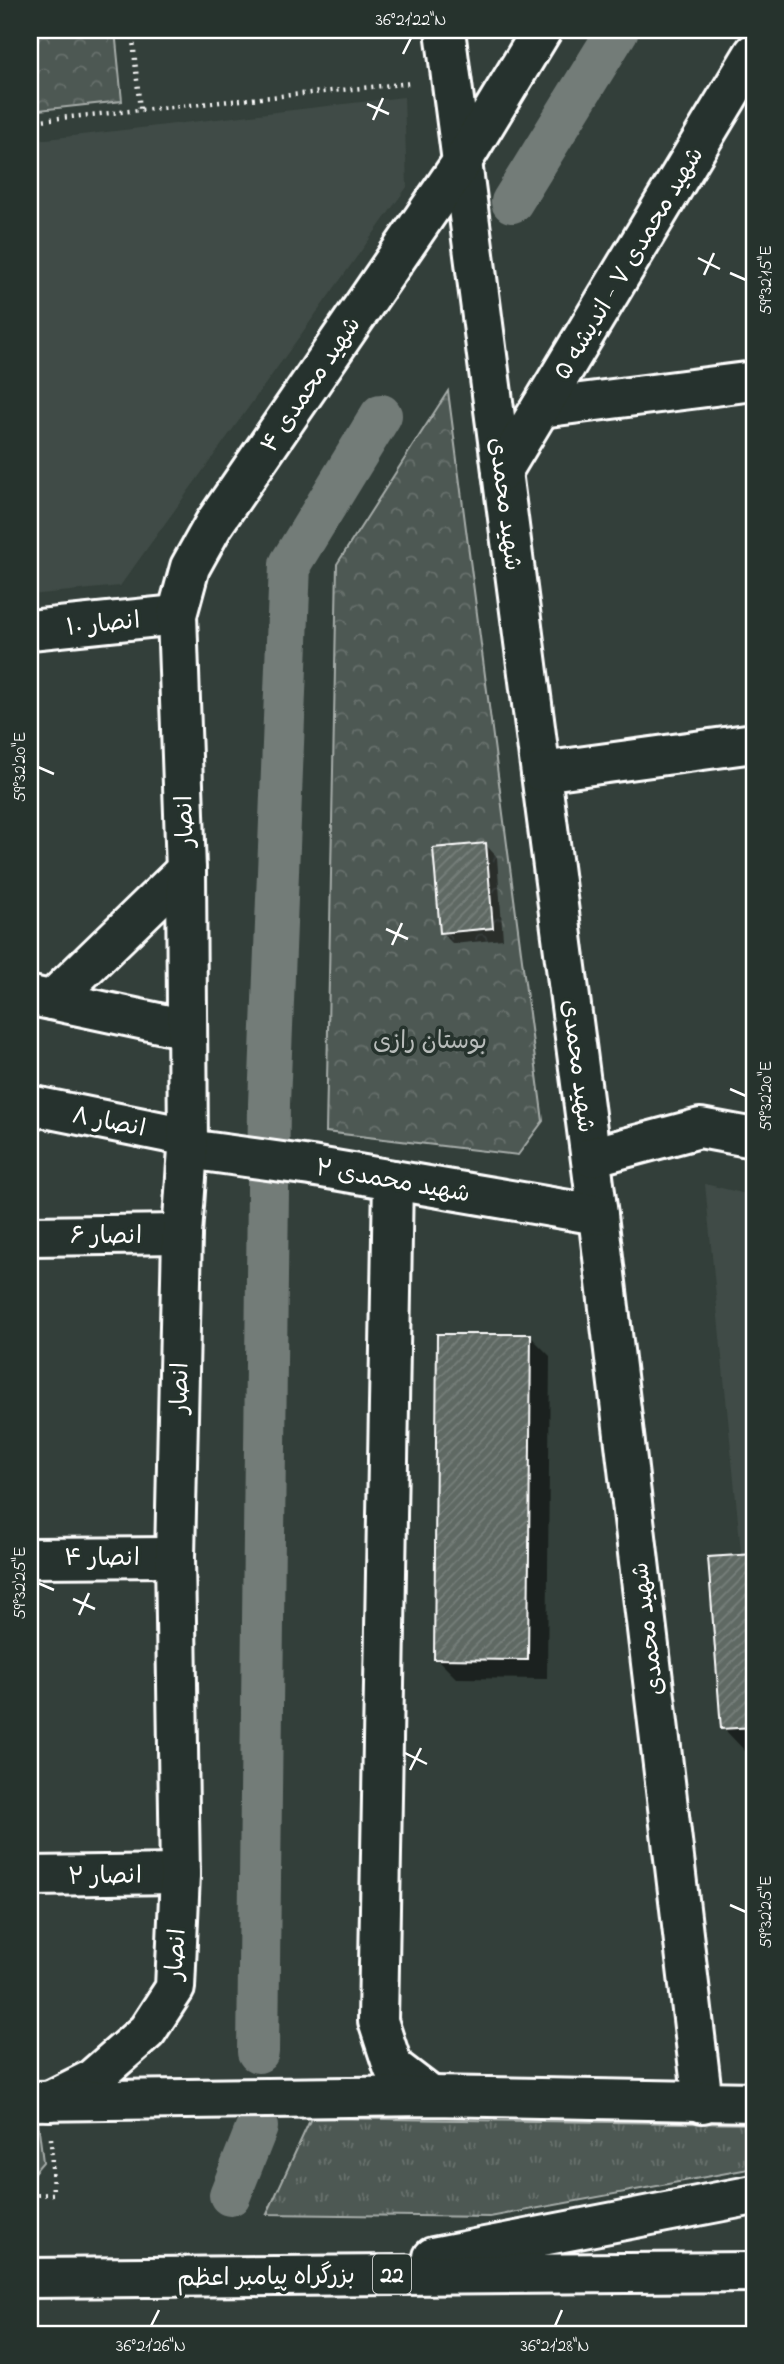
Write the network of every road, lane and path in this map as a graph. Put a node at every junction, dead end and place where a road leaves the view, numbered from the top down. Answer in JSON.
{"nodes":[{"id":1,"x":132,"y":30,"type":"edge"},
{"id":2,"x":445,"y":30,"type":"edge"},
{"id":3,"x":542,"y":30,"type":"edge"},
{"id":4,"x":754,"y":53,"type":"edge"},
{"id":5,"x":451,"y":79,"type":"junction"},
{"id":6,"x":140,"y":110,"type":"junction"},
{"id":7,"x":30,"y":121,"type":"edge"},
{"id":8,"x":462,"y":162,"type":"junction"},
{"id":9,"x":754,"y":381,"type":"edge"},
{"id":10,"x":541,"y":408,"type":"junction"},
{"id":11,"x":502,"y":472,"type":"junction"},
{"id":12,"x":177,"y":615,"type":"junction"},
{"id":13,"x":30,"y":631,"type":"edge"},
{"id":14,"x":754,"y":743,"type":"edge"},
{"id":15,"x":541,"y":772,"type":"junction"},
{"id":16,"x":186,"y":870,"type":"junction"},
{"id":17,"x":41,"y":998,"type":"edge"},
{"id":18,"x":187,"y":1029,"type":"junction"},
{"id":19,"x":30,"y":1105,"type":"edge"},
{"id":20,"x":754,"y":1115,"type":"edge"},
{"id":21,"x":700,"y":1128,"type":"junction"},
{"id":22,"x":754,"y":1138,"type":"edge"},
{"id":23,"x":188,"y":1143,"type":"junction"},
{"id":24,"x":591,"y":1157,"type":"junction"},
{"id":25,"x":393,"y":1180,"type":"junction"},
{"id":26,"x":598,"y":1215,"type":"junction"},
{"id":27,"x":182,"y":1234,"type":"junction"},
{"id":28,"x":30,"y":1236,"type":"edge"},
{"id":29,"x":175,"y":1557,"type":"junction"},
{"id":30,"x":30,"y":1558,"type":"edge"},
{"id":31,"x":180,"y":1874,"type":"junction"},
{"id":32,"x":30,"y":1876,"type":"edge"},
{"id":33,"x":431,"y":2096,"type":"junction"},
{"id":34,"x":39,"y":2101,"type":"edge"},
{"id":35,"x":754,"y":2102,"type":"edge"},
{"id":36,"x":703,"y":2103,"type":"junction"},
{"id":37,"x":30,"y":2195,"type":"edge"},
{"id":38,"x":754,"y":2195,"type":"edge"},
{"id":39,"x":754,"y":2272,"type":"edge"},
{"id":40,"x":339,"y":2275,"type":"junction"},
{"id":41,"x":30,"y":2278,"type":"edge"}],
"edges":[{"from":1,"to":6,"type":"path"},
{"from":2,"to":5,"type":"main road","name":"شهید محمدی"},
{"from":3,"to":8,"type":"main road","name":"شهید محمدی ۴"},
{"from":4,"to":10,"type":"main road","name":"شهید محمدی ۷ - اندیشه ۵"},
{"from":5,"to":6,"type":"path"},
{"from":5,"to":8,"type":"main road","name":"شهید محمدی"},
{"from":6,"to":7,"type":"path"},
{"from":8,"to":11,"type":"main road","name":"شهید محمدی"},
{"from":8,"to":12,"type":"main road","name":"شهید محمدی ۴"},
{"from":9,"to":10,"type":"main road"},
{"from":10,"to":11,"type":"main road","name":"شهید محمدی ۷ - اندیشه ۵"},
{"from":11,"to":15,"type":"main road","name":"شهید محمدی"},
{"from":12,"to":13,"type":"main road","name":"انصار ۱۰"},
{"from":12,"to":16,"type":"main road","name":"انصار"},
{"from":14,"to":15,"type":"main road"},
{"from":15,"to":24,"type":"main road","name":"شهید محمدی"},
{"from":16,"to":17,"type":"main road"},
{"from":16,"to":18,"type":"main road","name":"انصار"},
{"from":17,"to":18,"type":"main road"},
{"from":18,"to":23,"type":"main road","name":"انصار"},
{"from":19,"to":23,"type":"main road","name":"انصار ۸"},
{"from":20,"to":21,"type":"main road"},
{"from":21,"to":22,"type":"main road"},
{"from":21,"to":24,"type":"main road"},
{"from":23,"to":25,"type":"main road","name":"شهید محمدی ۲"},
{"from":23,"to":27,"type":"main road","name":"انصار"},
{"from":24,"to":26,"type":"main road","name":"شهید محمدی"},
{"from":25,"to":26,"type":"main road","name":"شهید محمدی ۲"},
{"from":25,"to":33,"type":"main road"},
{"from":26,"to":36,"type":"main road","name":"شهید محمدی"},
{"from":27,"to":28,"type":"main road","name":"انصار ۶"},
{"from":27,"to":29,"type":"main road","name":"انصار"},
{"from":29,"to":30,"type":"main road","name":"انصار ۴"},
{"from":29,"to":31,"type":"main road","name":"انصار"},
{"from":31,"to":32,"type":"main road","name":"انصار ۲"},
{"from":31,"to":34,"type":"main road","name":"انصار"},
{"from":33,"to":34,"type":"main road"},
{"from":33,"to":36,"type":"main road"},
{"from":34,"to":37,"type":"path"},
{"from":35,"to":36,"type":"main road"},
{"from":38,"to":40,"type":"main road"},
{"from":39,"to":40,"type":"main road","name":"بزرگراه پیامبر اعظم","number":"22"},
{"from":40,"to":41,"type":"main road","name":"بزرگراه پیامبر اعظم","number":"22"}]}
